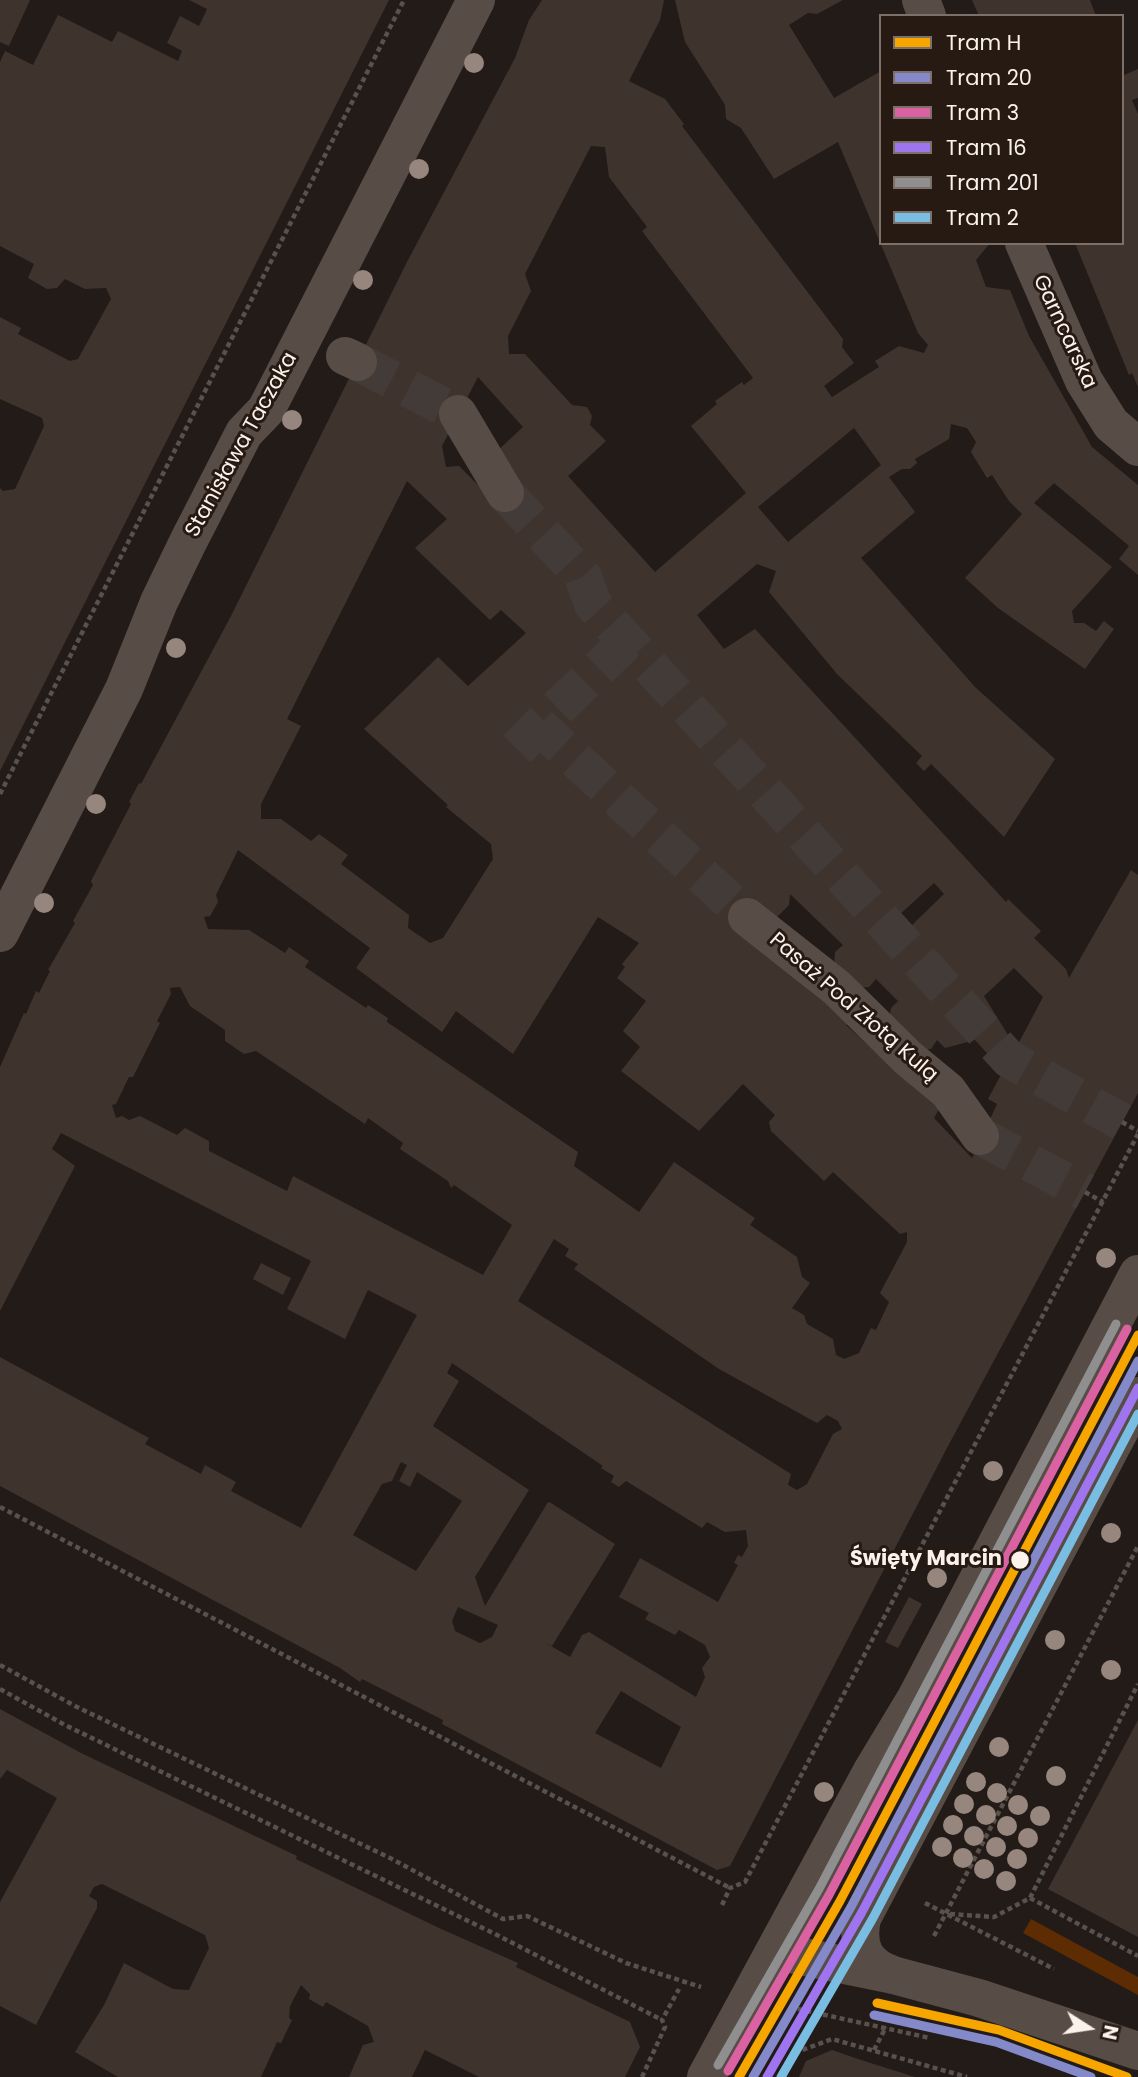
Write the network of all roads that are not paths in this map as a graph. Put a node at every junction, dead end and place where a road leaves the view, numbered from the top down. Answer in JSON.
{"nodes":[{"id":1,"x":475,"y":0,"type":"edge"},
{"id":2,"x":1025,"y":245,"type":"edge"},
{"id":3,"x":458,"y":414,"type":"tunnel mouth"},
{"id":4,"x":1138,"y":447,"type":"edge"},
{"id":5,"x":505,"y":493,"type":"tunnel mouth"},
{"id":6,"x":747,"y":917,"type":"tunnel mouth"},
{"id":7,"x":0,"y":933,"type":"edge"},
{"id":8,"x":980,"y":1136,"type":"tunnel mouth"},
{"id":9,"x":1138,"y":1274,"type":"edge"},
{"id":10,"x":1138,"y":1396,"type":"edge"},
{"id":11,"x":775,"y":1951,"type":"junction"},
{"id":12,"x":893,"y":1975,"type":"junction"},
{"id":13,"x":1138,"y":2051,"type":"edge"},
{"id":14,"x":706,"y":2077,"type":"edge"}],
"edges":[{"from":1,"to":7,"type":"street","name":"Stanisława Taczaka"},
{"from":2,"to":4,"type":"street","name":"Garncarska"},
{"from":3,"to":5,"type":"street"},
{"from":6,"to":8,"type":"street","name":"Pasaż Pod Złotą Kulą"},
{"from":9,"to":11,"type":"street"},
{"from":10,"to":12,"type":"street"},
{"from":11,"to":12,"type":"street"},
{"from":11,"to":14,"type":"street"},
{"from":12,"to":13,"type":"street"}]}
